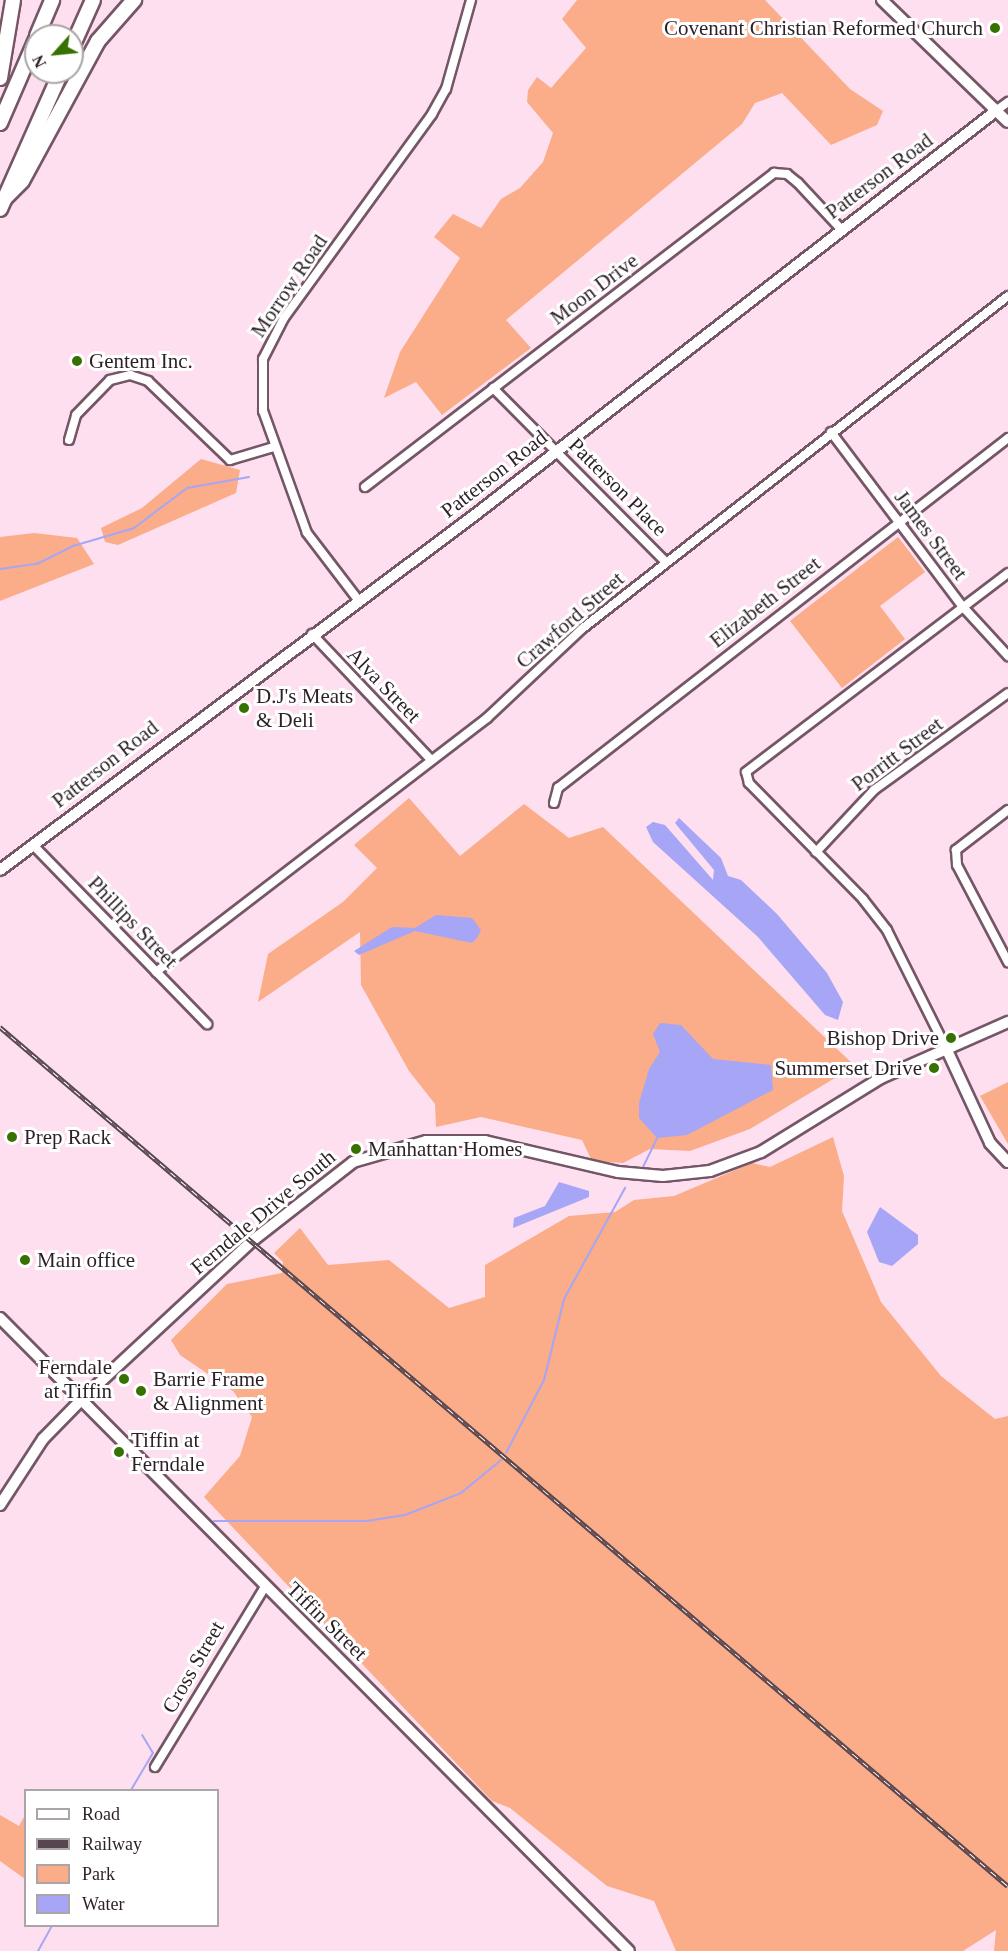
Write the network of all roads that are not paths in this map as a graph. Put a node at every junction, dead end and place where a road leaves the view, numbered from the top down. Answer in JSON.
{"nodes":[{"id":1,"x":13,"y":0,"type":"edge"},
{"id":2,"x":52,"y":0,"type":"edge"},
{"id":3,"x":93,"y":0,"type":"edge"},
{"id":4,"x":134,"y":0,"type":"edge"},
{"id":5,"x":471,"y":0,"type":"edge"},
{"id":6,"x":882,"y":0,"type":"edge"},
{"id":7,"x":43,"y":24,"type":"edge"},
{"id":8,"x":82,"y":24,"type":"edge"},
{"id":9,"x":24,"y":68,"type":"edge"},
{"id":10,"x":0,"y":78,"type":"edge"},
{"id":11,"x":56,"y":84,"type":"edge"},
{"id":12,"x":1008,"y":102,"type":"edge"},
{"id":13,"x":996,"y":110,"type":"junction"},
{"id":14,"x":1008,"y":122,"type":"edge"},
{"id":15,"x":0,"y":123,"type":"edge"},
{"id":16,"x":2,"y":204,"type":"edge"},
{"id":17,"x":841,"y":230,"type":"junction"},
{"id":18,"x":1008,"y":296,"type":"edge"},
{"id":19,"x":493,"y":388,"type":"junction"},
{"id":20,"x":831,"y":432,"type":"junction"},
{"id":21,"x":1008,"y":438,"type":"edge"},
{"id":22,"x":69,"y":440,"type":"dead end"},
{"id":23,"x":274,"y":447,"type":"junction"},
{"id":24,"x":556,"y":450,"type":"junction"},
{"id":25,"x":364,"y":487,"type":"dead end"},
{"id":26,"x":897,"y":520,"type":"junction"},
{"id":27,"x":666,"y":562,"type":"junction"},
{"id":28,"x":1008,"y":573,"type":"edge"},
{"id":29,"x":359,"y":601,"type":"junction"},
{"id":30,"x":963,"y":607,"type":"junction"},
{"id":31,"x":312,"y":634,"type":"junction"},
{"id":32,"x":1008,"y":656,"type":"edge"},
{"id":33,"x":1008,"y":693,"type":"edge"},
{"id":34,"x":431,"y":760,"type":"junction"},
{"id":35,"x":554,"y":803,"type":"dead end"},
{"id":36,"x":1008,"y":810,"type":"edge"},
{"id":37,"x":33,"y":845,"type":"junction"},
{"id":38,"x":816,"y":852,"type":"junction"},
{"id":39,"x":0,"y":870,"type":"edge"},
{"id":40,"x":1008,"y":962,"type":"edge"},
{"id":41,"x":156,"y":972,"type":"junction"},
{"id":42,"x":1008,"y":1022,"type":"edge"},
{"id":43,"x":207,"y":1024,"type":"dead end"},
{"id":44,"x":946,"y":1048,"type":"junction"},
{"id":45,"x":1008,"y":1162,"type":"edge"},
{"id":46,"x":0,"y":1318,"type":"edge"},
{"id":47,"x":82,"y":1399,"type":"junction"},
{"id":48,"x":0,"y":1505,"type":"edge"},
{"id":49,"x":265,"y":1587,"type":"junction"},
{"id":50,"x":154,"y":1767,"type":"dead end"},
{"id":51,"x":629,"y":1951,"type":"edge"}],
"edges":[{"from":1,"to":10,"type":"highway"},
{"from":2,"to":7,"type":"highway"},
{"from":3,"to":8,"type":"highway"},
{"from":4,"to":16,"type":"highway"},
{"from":5,"to":23,"type":"street","name":"Morrow Road"},
{"from":6,"to":13,"type":"street"},
{"from":9,"to":15,"type":"highway"},
{"from":11,"to":16,"type":"highway"},
{"from":12,"to":13,"type":"street","name":"Patterson Road"},
{"from":13,"to":14,"type":"street"},
{"from":13,"to":17,"type":"street","name":"Patterson Road"},
{"from":17,"to":19,"type":"street","name":"Moon Drive"},
{"from":17,"to":24,"type":"street","name":"Patterson Road"},
{"from":18,"to":20,"type":"street","name":"Crawford Street"},
{"from":19,"to":24,"type":"street","name":"Patterson Place"},
{"from":19,"to":25,"type":"street","name":"Moon Drive"},
{"from":20,"to":26,"type":"street","name":"James Street"},
{"from":20,"to":27,"type":"street","name":"Crawford Street"},
{"from":21,"to":26,"type":"street","name":"Elizabeth Street"},
{"from":22,"to":23,"type":"street"},
{"from":23,"to":29,"type":"street","name":"Morrow Road"},
{"from":24,"to":27,"type":"street","name":"Patterson Place"},
{"from":24,"to":29,"type":"street","name":"Patterson Road"},
{"from":26,"to":30,"type":"street","name":"James Street"},
{"from":26,"to":35,"type":"street","name":"Elizabeth Street"},
{"from":27,"to":34,"type":"street","name":"Crawford Street"},
{"from":28,"to":30,"type":"street"},
{"from":29,"to":31,"type":"street","name":"Patterson Road"},
{"from":30,"to":32,"type":"street","name":"James Street"},
{"from":30,"to":38,"type":"street"},
{"from":31,"to":34,"type":"street","name":"Alva Street"},
{"from":31,"to":37,"type":"street","name":"Patterson Road"},
{"from":33,"to":38,"type":"street","name":"Porritt Street"},
{"from":34,"to":41,"type":"street","name":"Crawford Street"},
{"from":36,"to":40,"type":"street"},
{"from":37,"to":39,"type":"street","name":"Patterson Road"},
{"from":37,"to":41,"type":"street","name":"Phillips Street"},
{"from":38,"to":44,"type":"street"},
{"from":41,"to":43,"type":"street","name":"Phillips Street"},
{"from":42,"to":44,"type":"street","name":"Ferndale Drive South"},
{"from":44,"to":45,"type":"street"},
{"from":44,"to":47,"type":"street","name":"Ferndale Drive South"},
{"from":46,"to":47,"type":"street","name":"Tiffin Street"},
{"from":47,"to":48,"type":"street","name":"Ferndale Drive South"},
{"from":47,"to":49,"type":"street","name":"Tiffin Street"},
{"from":49,"to":50,"type":"street","name":"Cross Street"},
{"from":49,"to":51,"type":"street","name":"Tiffin Street"}]}
